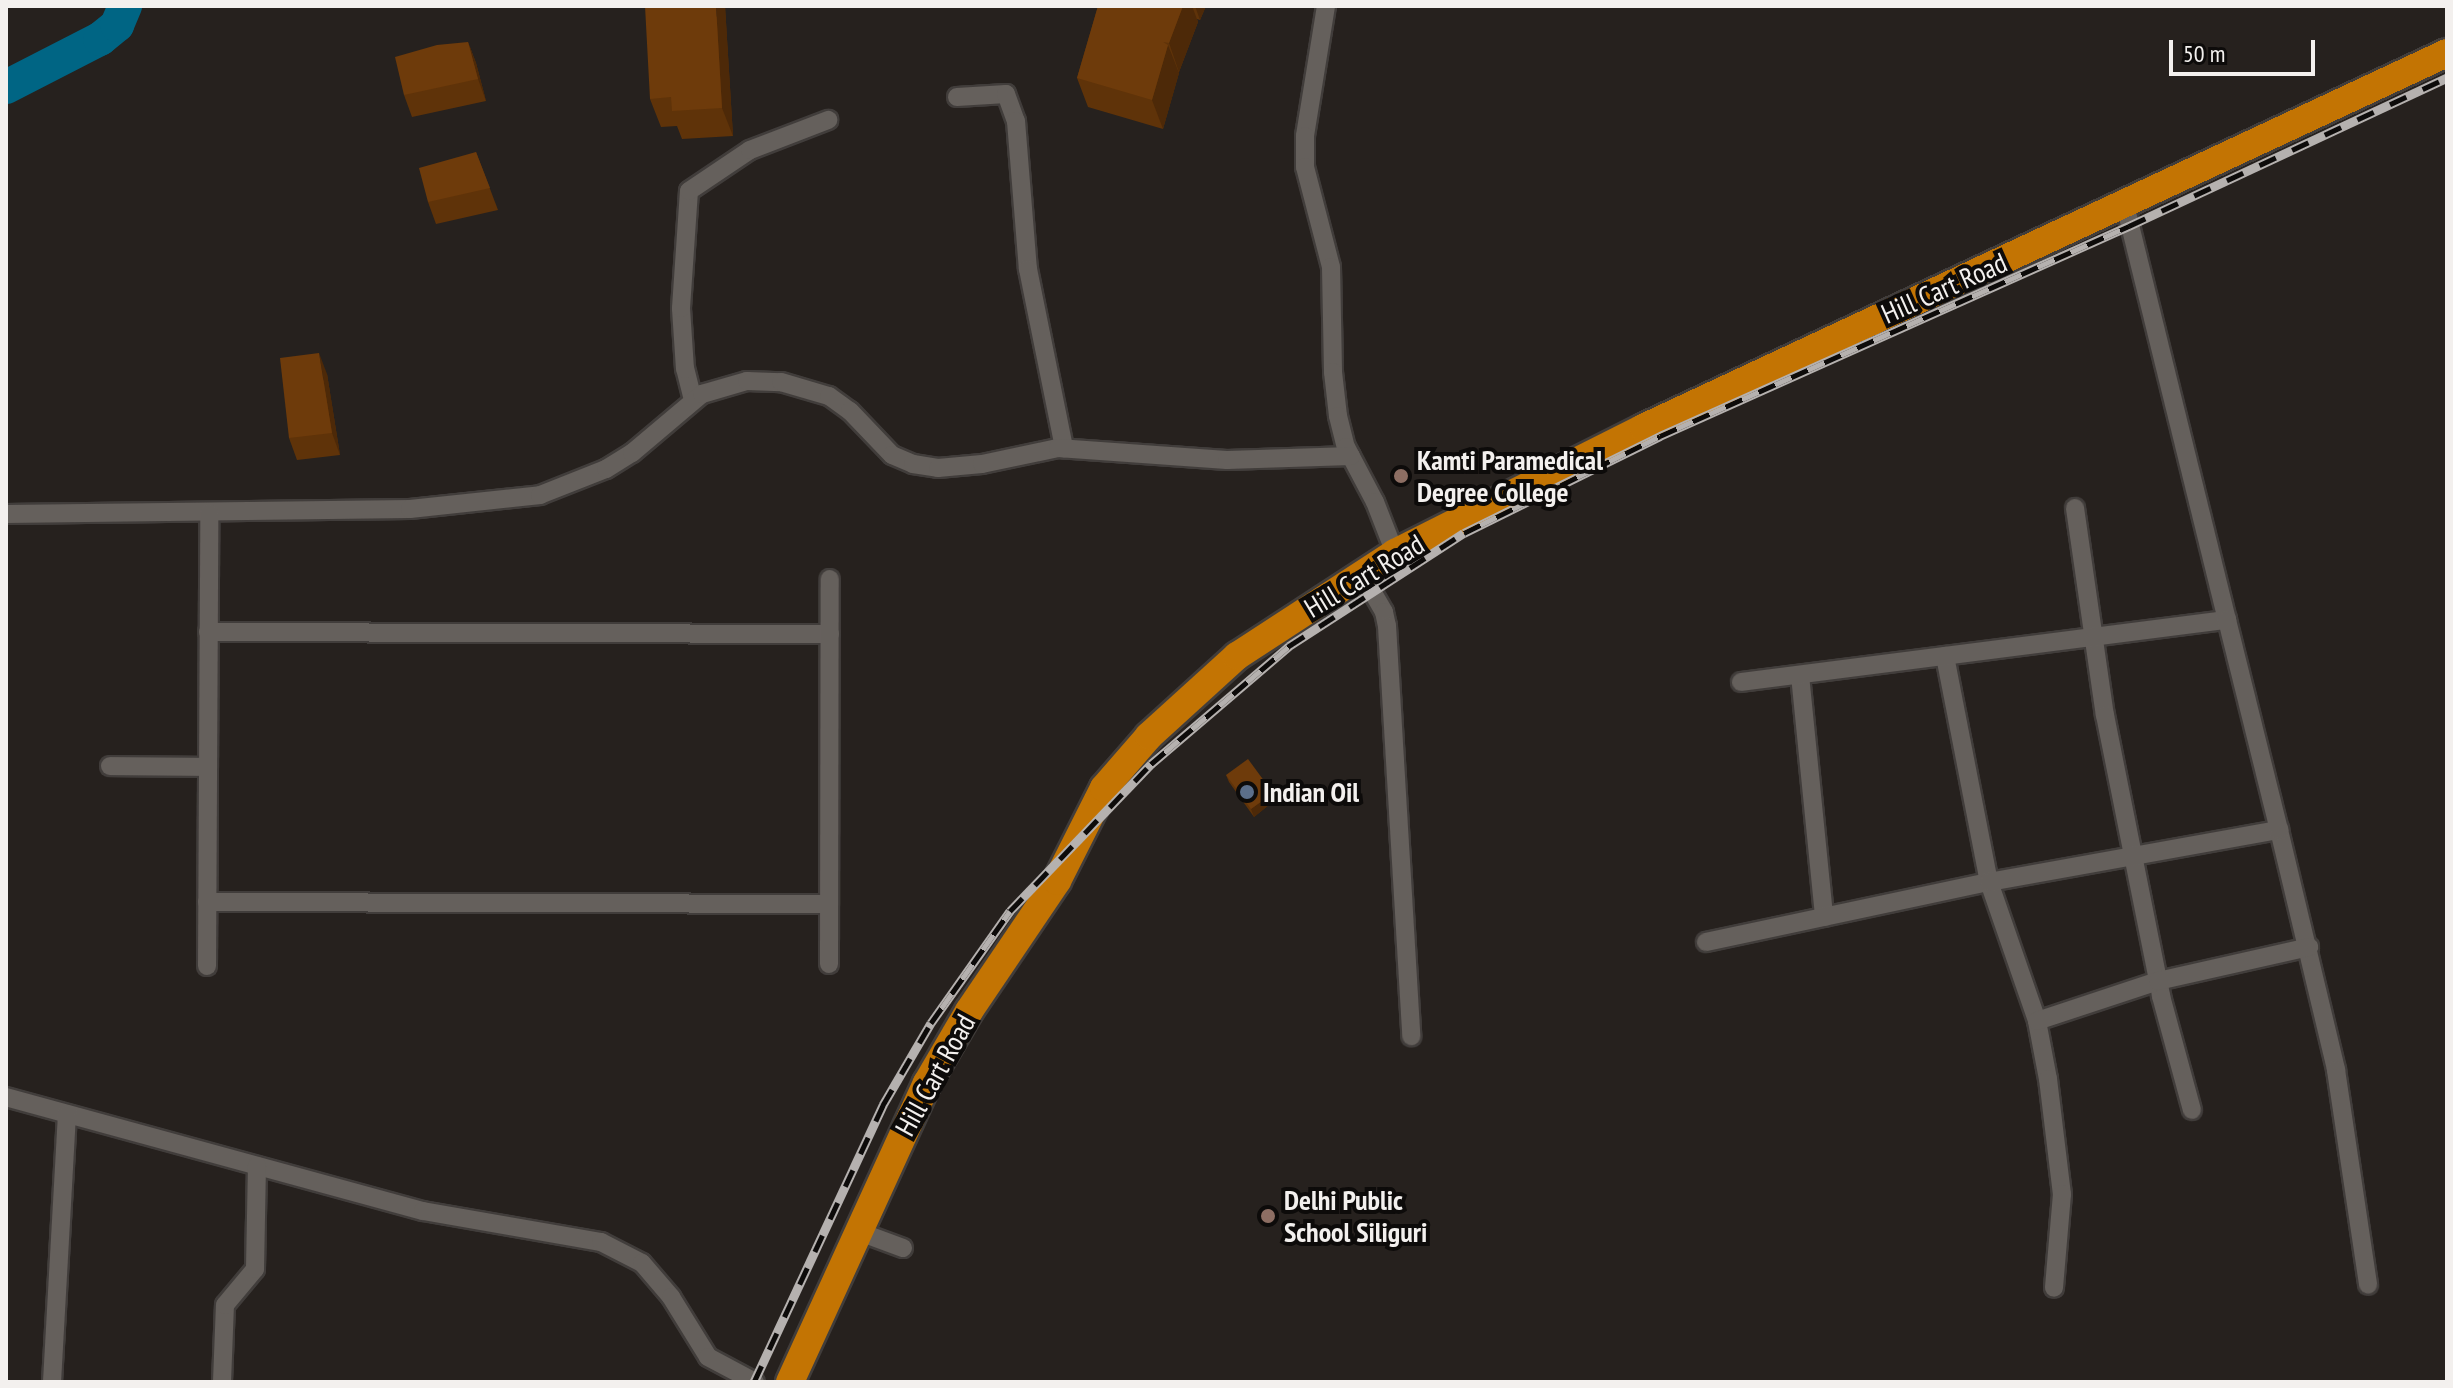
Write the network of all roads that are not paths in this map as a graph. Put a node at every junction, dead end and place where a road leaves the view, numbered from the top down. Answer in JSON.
{"nodes":[{"id":1,"x":1326,"y":6,"type":"edge"},
{"id":2,"x":2447,"y":53,"type":"edge"},
{"id":3,"x":957,"y":97,"type":"dead end"},
{"id":4,"x":828,"y":120,"type":"dead end"},
{"id":5,"x":2125,"y":205,"type":"junction"},
{"id":6,"x":693,"y":400,"type":"junction"},
{"id":7,"x":1064,"y":448,"type":"junction"},
{"id":8,"x":1351,"y":456,"type":"junction"},
{"id":9,"x":2075,"y":508,"type":"dead end"},
{"id":10,"x":209,"y":513,"type":"junction"},
{"id":11,"x":6,"y":514,"type":"edge"},
{"id":12,"x":1395,"y":553,"type":"junction"},
{"id":13,"x":1362,"y":574,"type":"junction"},
{"id":14,"x":830,"y":579,"type":"dead end"},
{"id":15,"x":2227,"y":620,"type":"junction"},
{"id":16,"x":208,"y":632,"type":"junction"},
{"id":17,"x":830,"y":634,"type":"junction"},
{"id":18,"x":2095,"y":637,"type":"junction"},
{"id":19,"x":1945,"y":656,"type":"junction"},
{"id":20,"x":1800,"y":675,"type":"junction"},
{"id":21,"x":1741,"y":682,"type":"dead end"},
{"id":22,"x":110,"y":766,"type":"dead end"},
{"id":23,"x":208,"y":767,"type":"junction"},
{"id":24,"x":2279,"y":830,"type":"junction"},
{"id":25,"x":2132,"y":856,"type":"junction"},
{"id":26,"x":1989,"y":882,"type":"junction"},
{"id":27,"x":207,"y":902,"type":"junction"},
{"id":28,"x":829,"y":904,"type":"junction"},
{"id":29,"x":1824,"y":917,"type":"junction"},
{"id":30,"x":1706,"y":942,"type":"dead end"},
{"id":31,"x":2309,"y":947,"type":"junction"},
{"id":32,"x":829,"y":964,"type":"dead end"},
{"id":33,"x":207,"y":966,"type":"dead end"},
{"id":34,"x":2158,"y":981,"type":"junction"},
{"id":35,"x":2037,"y":1021,"type":"junction"},
{"id":36,"x":1411,"y":1036,"type":"dead end"},
{"id":37,"x":6,"y":1097,"type":"edge"},
{"id":38,"x":2192,"y":1110,"type":"dead end"},
{"id":39,"x":67,"y":1114,"type":"junction"},
{"id":40,"x":257,"y":1166,"type":"junction"},
{"id":41,"x":857,"y":1231,"type":"junction"},
{"id":42,"x":903,"y":1248,"type":"dead end"},
{"id":43,"x":2368,"y":1285,"type":"dead end"},
{"id":44,"x":2054,"y":1288,"type":"dead end"},
{"id":45,"x":52,"y":1382,"type":"edge"},
{"id":46,"x":222,"y":1382,"type":"edge"},
{"id":47,"x":755,"y":1382,"type":"edge"},
{"id":48,"x":790,"y":1382,"type":"edge"}],
"edges":[{"from":1,"to":8,"type":"street"},
{"from":2,"to":5,"type":"highway","name":"Hill Cart Road"},
{"from":3,"to":7,"type":"street"},
{"from":4,"to":6,"type":"street"},
{"from":5,"to":12,"type":"highway","name":"Hill Cart Road"},
{"from":5,"to":15,"type":"street"},
{"from":6,"to":7,"type":"street"},
{"from":6,"to":10,"type":"street"},
{"from":7,"to":8,"type":"street"},
{"from":8,"to":12,"type":"street"},
{"from":9,"to":18,"type":"street"},
{"from":10,"to":11,"type":"street"},
{"from":10,"to":16,"type":"street"},
{"from":12,"to":13,"type":"highway","name":"Hill Cart Road"},
{"from":13,"to":36,"type":"street"},
{"from":13,"to":41,"type":"highway","name":"Hill Cart Road"},
{"from":14,"to":17,"type":"street"},
{"from":15,"to":18,"type":"street"},
{"from":15,"to":24,"type":"street"},
{"from":16,"to":17,"type":"street"},
{"from":16,"to":23,"type":"street"},
{"from":17,"to":28,"type":"street"},
{"from":18,"to":19,"type":"street"},
{"from":18,"to":25,"type":"street"},
{"from":19,"to":20,"type":"street"},
{"from":19,"to":26,"type":"street"},
{"from":20,"to":21,"type":"street"},
{"from":20,"to":29,"type":"street"},
{"from":22,"to":23,"type":"street"},
{"from":23,"to":27,"type":"street"},
{"from":24,"to":25,"type":"street"},
{"from":24,"to":31,"type":"street"},
{"from":25,"to":26,"type":"street"},
{"from":25,"to":34,"type":"street"},
{"from":26,"to":29,"type":"street"},
{"from":26,"to":35,"type":"street"},
{"from":27,"to":28,"type":"street"},
{"from":27,"to":33,"type":"street"},
{"from":28,"to":32,"type":"street"},
{"from":29,"to":30,"type":"street"},
{"from":31,"to":34,"type":"street"},
{"from":31,"to":43,"type":"street"},
{"from":34,"to":35,"type":"street"},
{"from":34,"to":38,"type":"street"},
{"from":35,"to":44,"type":"street"},
{"from":37,"to":39,"type":"street"},
{"from":39,"to":40,"type":"street"},
{"from":39,"to":45,"type":"street"},
{"from":40,"to":46,"type":"street"},
{"from":40,"to":47,"type":"street"},
{"from":41,"to":42,"type":"street"},
{"from":41,"to":48,"type":"highway","name":"Hill Cart Road"}]}
